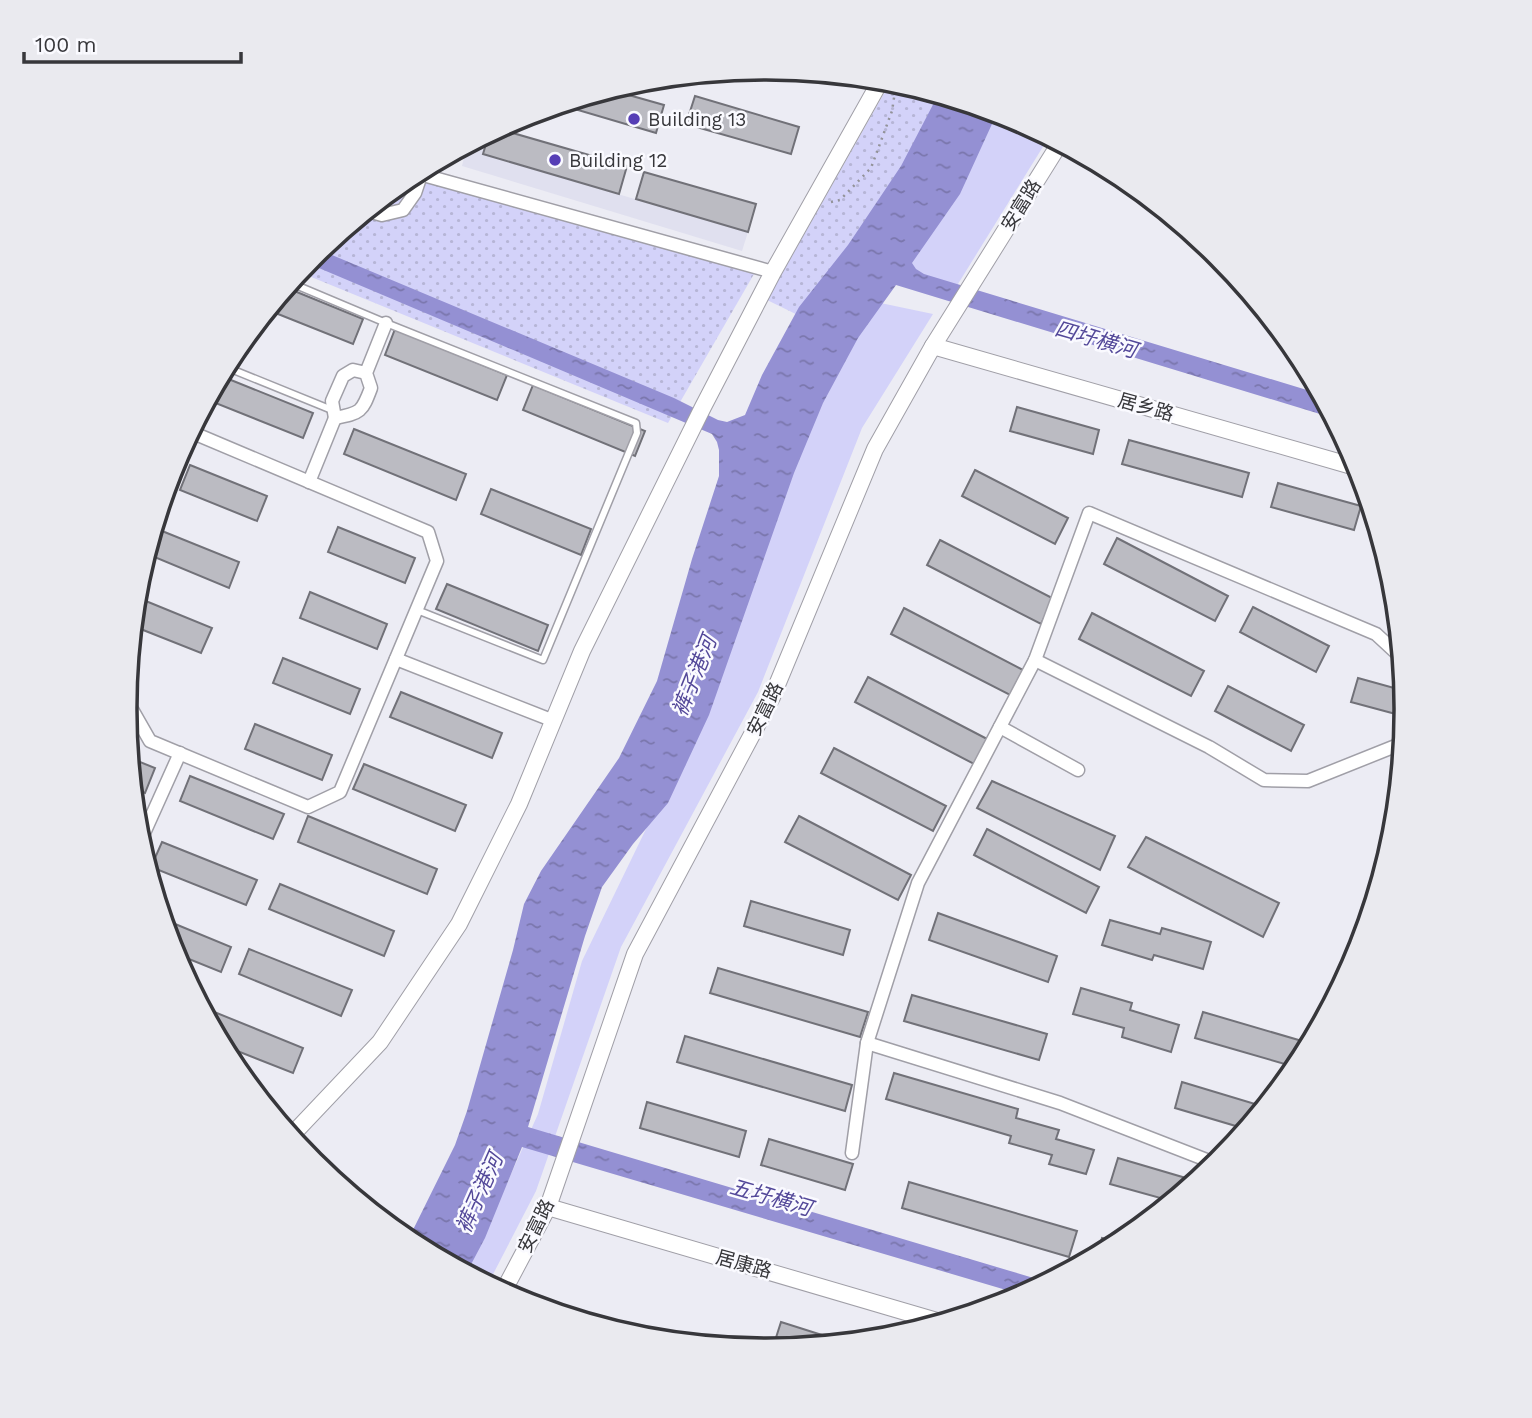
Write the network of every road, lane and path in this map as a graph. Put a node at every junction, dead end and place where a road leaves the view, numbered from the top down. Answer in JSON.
{"nodes":[{"id":1,"x":875,"y":91,"type":"edge"},
{"id":2,"x":894,"y":94,"type":"edge"},
{"id":3,"x":1054,"y":151,"type":"edge"},
{"id":4,"x":434,"y":176,"type":"edge"},
{"id":5,"x":416,"y":186,"type":"edge"},
{"id":6,"x":810,"y":206,"type":"junction"},
{"id":7,"x":378,"y":214,"type":"edge"},
{"id":8,"x":773,"y":272,"type":"junction"},
{"id":9,"x":301,"y":287,"type":"edge"},
{"id":10,"x":386,"y":323,"type":"junction"},
{"id":11,"x":933,"y":346,"type":"junction"},
{"id":12,"x":236,"y":371,"type":"edge"},
{"id":13,"x":366,"y":373,"type":"junction"},
{"id":14,"x":334,"y":414,"type":"junction"},
{"id":15,"x":200,"y":436,"type":"edge"},
{"id":16,"x":1345,"y":464,"type":"edge"},
{"id":17,"x":309,"y":482,"type":"junction"},
{"id":18,"x":416,"y":610,"type":"junction"},
{"id":19,"x":1391,"y":648,"type":"edge"},
{"id":20,"x":396,"y":659,"type":"junction"},
{"id":21,"x":1035,"y":660,"type":"junction"},
{"id":22,"x":137,"y":719,"type":"edge"},
{"id":23,"x":554,"y":721,"type":"junction"},
{"id":24,"x":1000,"y":727,"type":"junction"},
{"id":25,"x":1393,"y":747,"type":"edge"},
{"id":26,"x":180,"y":753,"type":"junction"},
{"id":27,"x":1078,"y":770,"type":"dead end"},
{"id":28,"x":148,"y":823,"type":"edge"},
{"id":29,"x":867,"y":1044,"type":"junction"},
{"id":30,"x":298,"y":1128,"type":"edge"},
{"id":31,"x":852,"y":1153,"type":"dead end"},
{"id":32,"x":1204,"y":1159,"type":"edge"},
{"id":33,"x":548,"y":1207,"type":"junction"},
{"id":34,"x":508,"y":1282,"type":"edge"},
{"id":35,"x":924,"y":1317,"type":"edge"}],
"edges":[{"from":1,"to":6,"type":"street"},
{"from":2,"to":6,"type":"path"},
{"from":3,"to":11,"type":"street","name":"安富路"},
{"from":4,"to":8,"type":"street"},
{"from":5,"to":7,"type":"street"},
{"from":6,"to":8,"type":"street"},
{"from":8,"to":23,"type":"street"},
{"from":9,"to":10,"type":"lane"},
{"from":10,"to":13,"type":"street"},
{"from":10,"to":18,"type":"lane"},
{"from":11,"to":16,"type":"street","name":"居乡路"},
{"from":11,"to":33,"type":"street","name":"安富路"},
{"from":12,"to":14,"type":"lane"},
{"from":13,"to":14,"type":"street"},
{"from":13,"to":14,"type":"street"},
{"from":14,"to":17,"type":"street"},
{"from":15,"to":17,"type":"street"},
{"from":17,"to":18,"type":"street"},
{"from":18,"to":20,"type":"street"},
{"from":19,"to":21,"type":"street"},
{"from":20,"to":23,"type":"street"},
{"from":20,"to":26,"type":"street"},
{"from":21,"to":24,"type":"street"},
{"from":21,"to":25,"type":"street"},
{"from":22,"to":26,"type":"street"},
{"from":23,"to":30,"type":"street"},
{"from":24,"to":27,"type":"street"},
{"from":24,"to":29,"type":"street"},
{"from":26,"to":28,"type":"street"},
{"from":29,"to":31,"type":"street"},
{"from":29,"to":32,"type":"street"},
{"from":33,"to":34,"type":"street","name":"安富路"},
{"from":33,"to":35,"type":"street","name":"居康路"}]}
